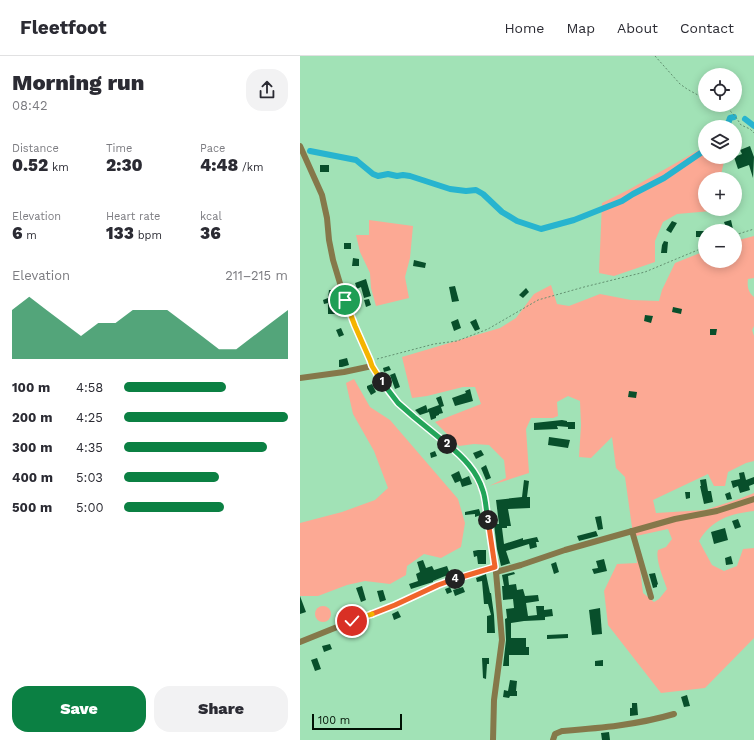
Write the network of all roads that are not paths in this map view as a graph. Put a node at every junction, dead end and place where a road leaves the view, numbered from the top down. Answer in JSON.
{"nodes":[{"id":1,"x":300,"y":146,"type":"edge"},
{"id":2,"x":371,"y":363,"type":"junction"},
{"id":3,"x":300,"y":378,"type":"edge"},
{"id":4,"x":754,"y":499,"type":"edge"},
{"id":5,"x":632,"y":532,"type":"junction"},
{"id":6,"x":496,"y":570,"type":"junction"},
{"id":7,"x":651,"y":596,"type":"dead end"},
{"id":8,"x":300,"y":642,"type":"edge"},
{"id":9,"x":674,"y":714,"type":"dead end"},
{"id":10,"x":493,"y":740,"type":"edge"},
{"id":11,"x":553,"y":740,"type":"edge"}],
"edges":[{"from":1,"to":2,"type":"street"},
{"from":2,"to":3,"type":"street"},
{"from":2,"to":6,"type":"street"},
{"from":4,"to":5,"type":"street"},
{"from":5,"to":6,"type":"street"},
{"from":5,"to":7,"type":"street"},
{"from":6,"to":8,"type":"street"},
{"from":6,"to":10,"type":"street"},
{"from":9,"to":11,"type":"street"}]}
